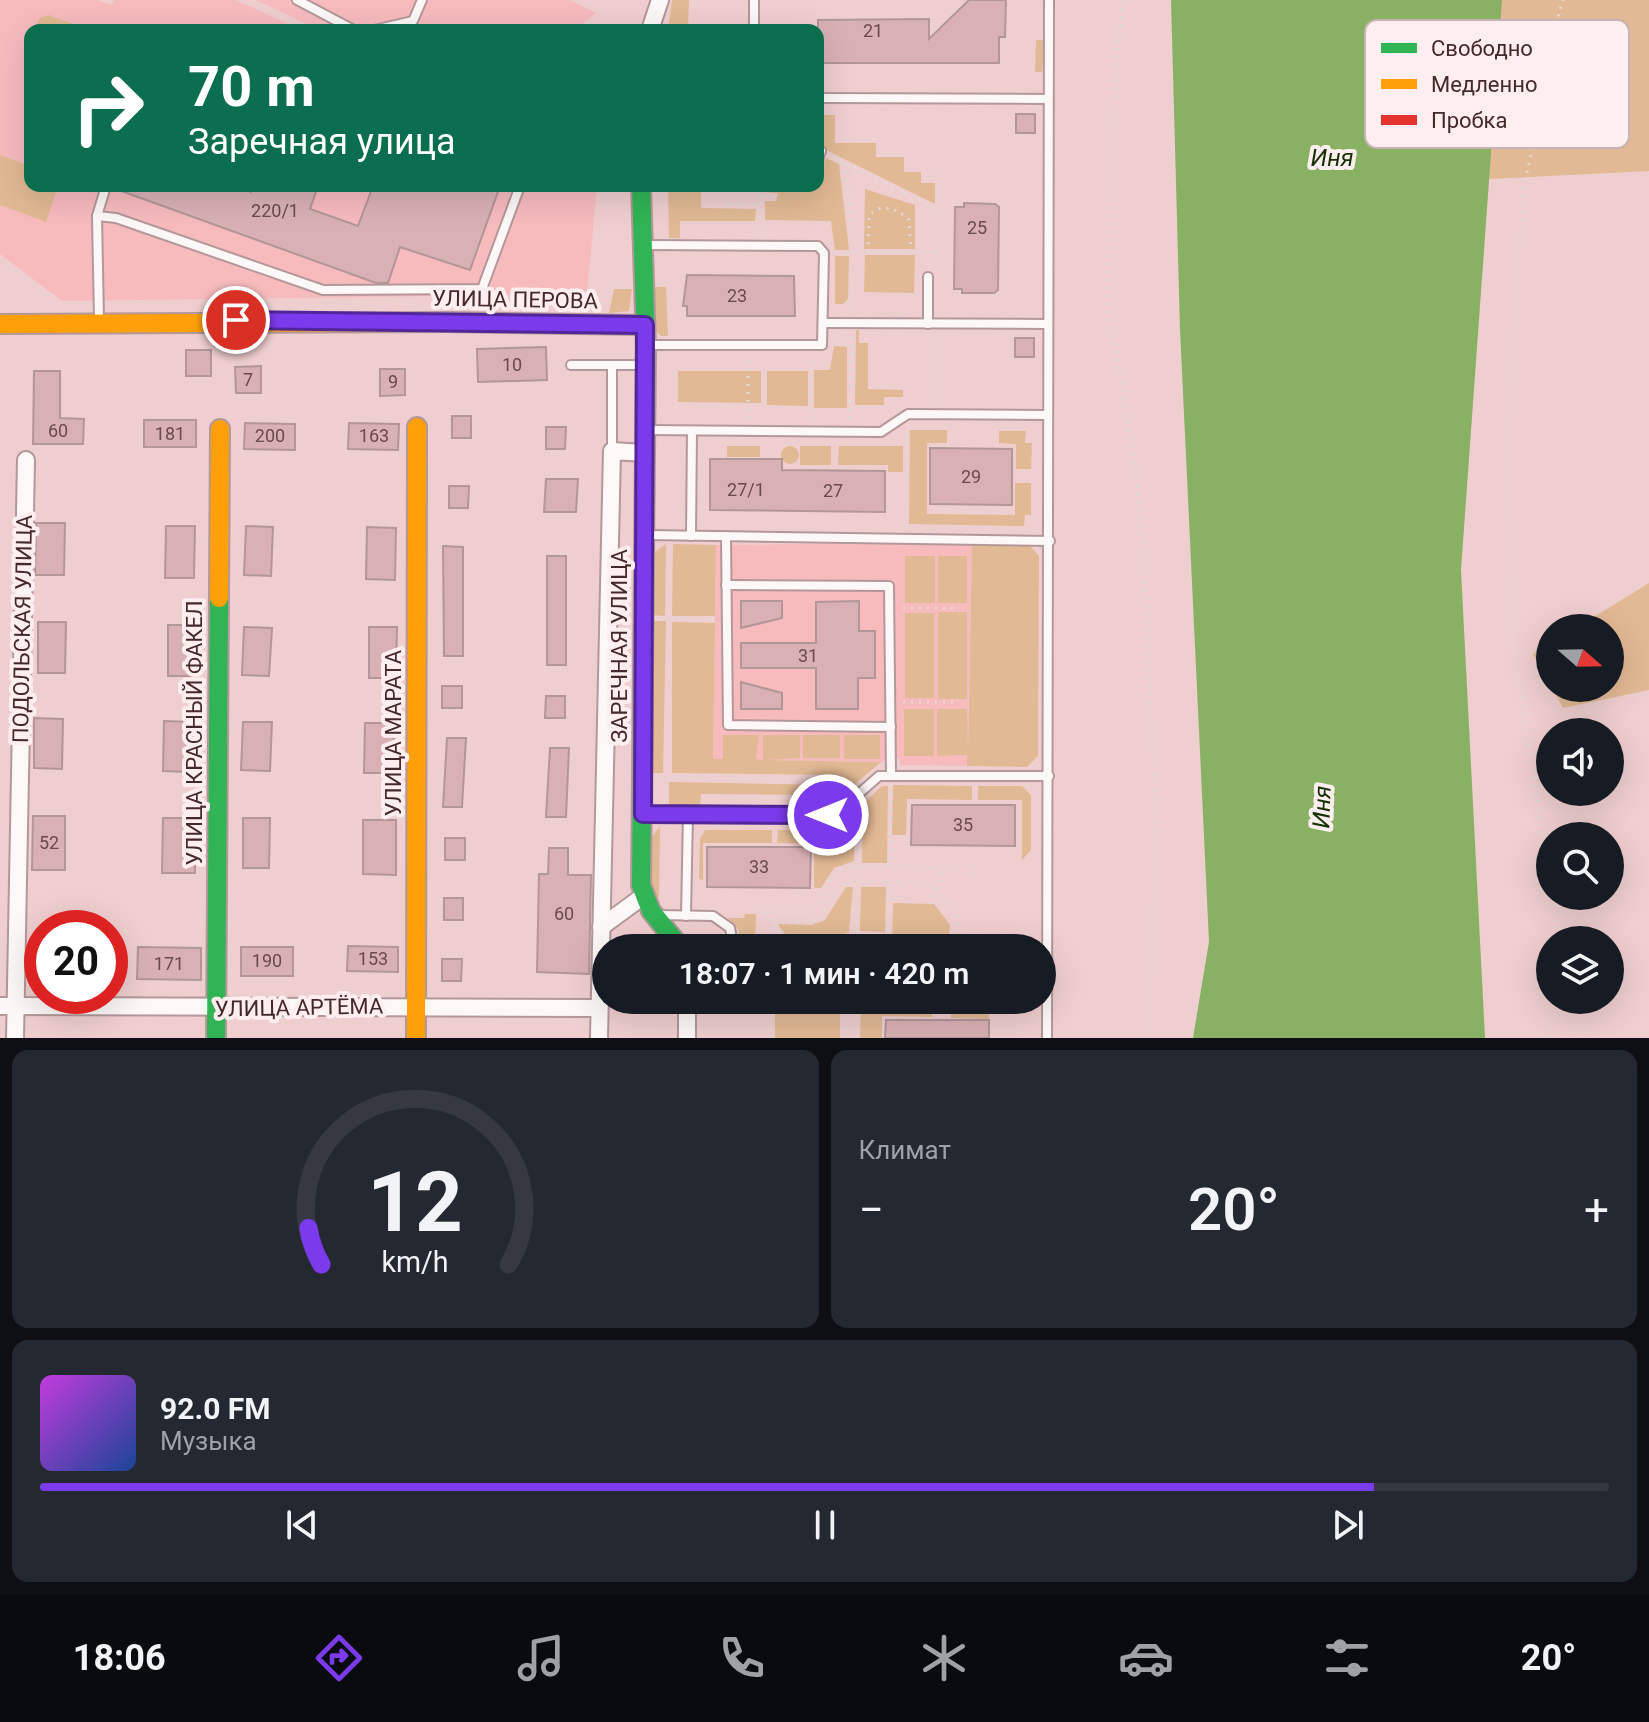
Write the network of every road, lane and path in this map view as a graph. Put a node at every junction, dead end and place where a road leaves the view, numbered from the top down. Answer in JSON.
{"nodes":[{"id":1,"x":297,"y":0,"type":"edge"},
{"id":2,"x":422,"y":0,"type":"edge"},
{"id":3,"x":660,"y":0,"type":"edge"},
{"id":4,"x":754,"y":0,"type":"edge"},
{"id":5,"x":1049,"y":0,"type":"edge"},
{"id":6,"x":1123,"y":0,"type":"edge"},
{"id":7,"x":1563,"y":0,"type":"edge"},
{"id":8,"x":1557,"y":20,"type":"edge"},
{"id":9,"x":343,"y":24,"type":"edge"},
{"id":10,"x":400,"y":24,"type":"edge"},
{"id":11,"x":652,"y":24,"type":"edge"},
{"id":12,"x":754,"y":24,"type":"edge"},
{"id":13,"x":824,"y":98,"type":"edge"},
{"id":14,"x":1048,"y":99,"type":"junction"},
{"id":15,"x":1533,"y":148,"type":"edge"},
{"id":16,"x":824,"y":157,"type":"edge"},
{"id":17,"x":844,"y":163,"type":"junction"},
{"id":18,"x":104,"y":192,"type":"edge"},
{"id":19,"x":518,"y":192,"type":"edge"},
{"id":20,"x":641,"y":192,"type":"edge"},
{"id":21,"x":763,"y":192,"type":"edge"},
{"id":22,"x":763,"y":197,"type":"junction"},
{"id":23,"x":777,"y":197,"type":"dead end"},
{"id":24,"x":729,"y":204,"type":"dead end"},
{"id":25,"x":760,"y":205,"type":"junction"},
{"id":26,"x":937,"y":209,"type":"dead end"},
{"id":27,"x":97,"y":216,"type":"junction"},
{"id":28,"x":760,"y":223,"type":"dead end"},
{"id":29,"x":643,"y":245,"type":"junction"},
{"id":30,"x":854,"y":251,"type":"junction"},
{"id":31,"x":868,"y":252,"type":"junction"},
{"id":32,"x":911,"y":252,"type":"junction"},
{"id":33,"x":937,"y":252,"type":"dead end"},
{"id":34,"x":824,"y":253,"type":"junction"},
{"id":35,"x":928,"y":277,"type":"dead end"},
{"id":36,"x":632,"y":282,"type":"dead end"},
{"id":37,"x":601,"y":317,"type":"dead end"},
{"id":38,"x":824,"y":323,"type":"junction"},
{"id":39,"x":852,"y":323,"type":"junction"},
{"id":40,"x":0,"y":324,"type":"edge"},
{"id":41,"x":100,"y":324,"type":"junction"},
{"id":42,"x":928,"y":324,"type":"junction"},
{"id":43,"x":1047,"y":324,"type":"junction"},
{"id":44,"x":645,"y":325,"type":"junction"},
{"id":45,"x":823,"y":344,"type":"junction"},
{"id":46,"x":852,"y":344,"type":"junction"},
{"id":47,"x":646,"y":345,"type":"junction"},
{"id":48,"x":748,"y":346,"type":"junction"},
{"id":49,"x":811,"y":346,"type":"junction"},
{"id":50,"x":571,"y":365,"type":"dead end"},
{"id":51,"x":612,"y":365,"type":"junction"},
{"id":52,"x":646,"y":365,"type":"junction"},
{"id":53,"x":908,"y":414,"type":"junction"},
{"id":54,"x":1047,"y":415,"type":"junction"},
{"id":55,"x":417,"y":427,"type":"dead end"},
{"id":56,"x":220,"y":429,"type":"dead end"},
{"id":57,"x":645,"y":430,"type":"junction"},
{"id":58,"x":692,"y":431,"type":"junction"},
{"id":59,"x":748,"y":431,"type":"junction"},
{"id":60,"x":811,"y":432,"type":"junction"},
{"id":61,"x":850,"y":432,"type":"junction"},
{"id":62,"x":612,"y":451,"type":"junction"},
{"id":63,"x":644,"y":453,"type":"junction"},
{"id":64,"x":26,"y":460,"type":"dead end"},
{"id":65,"x":643,"y":535,"type":"junction"},
{"id":66,"x":691,"y":536,"type":"junction"},
{"id":67,"x":726,"y":536,"type":"junction"},
{"id":68,"x":906,"y":539,"type":"junction"},
{"id":69,"x":1050,"y":541,"type":"junction"},
{"id":70,"x":726,"y":585,"type":"junction"},
{"id":71,"x":891,"y":608,"type":"junction"},
{"id":72,"x":955,"y":608,"type":"dead end"},
{"id":73,"x":643,"y":618,"type":"junction"},
{"id":74,"x":715,"y":619,"type":"dead end"},
{"id":75,"x":891,"y":702,"type":"junction"},
{"id":76,"x":955,"y":702,"type":"dead end"},
{"id":77,"x":891,"y":727,"type":"junction"},
{"id":78,"x":891,"y":775,"type":"junction"},
{"id":79,"x":1049,"y":776,"type":"junction"},
{"id":80,"x":643,"y":778,"type":"junction"},
{"id":81,"x":847,"y":791,"type":"dead end"},
{"id":82,"x":859,"y":804,"type":"dead end"},
{"id":83,"x":643,"y":814,"type":"junction"},
{"id":84,"x":688,"y":814,"type":"junction"},
{"id":85,"x":1541,"y":822,"type":"edge"},
{"id":86,"x":973,"y":863,"type":"dead end"},
{"id":87,"x":858,"y":867,"type":"junction"},
{"id":88,"x":890,"y":868,"type":"junction"},
{"id":89,"x":944,"y":868,"type":"junction"},
{"id":90,"x":953,"y":869,"type":"dead end"},
{"id":91,"x":973,"y":875,"type":"dead end"},
{"id":92,"x":858,"y":882,"type":"junction"},
{"id":93,"x":889,"y":883,"type":"junction"},
{"id":94,"x":936,"y":889,"type":"junction"},
{"id":95,"x":642,"y":897,"type":"junction"},
{"id":96,"x":930,"y":904,"type":"dead end"},
{"id":97,"x":758,"y":912,"type":"dead end"},
{"id":98,"x":765,"y":912,"type":"junction"},
{"id":99,"x":654,"y":915,"type":"junction"},
{"id":100,"x":686,"y":916,"type":"junction"},
{"id":101,"x":774,"y":924,"type":"junction"},
{"id":102,"x":601,"y":927,"type":"junction"},
{"id":103,"x":858,"y":933,"type":"joint"},
{"id":104,"x":601,"y":934,"type":"edge"},
{"id":105,"x":670,"y":934,"type":"edge"},
{"id":106,"x":731,"y":934,"type":"edge"},
{"id":107,"x":773,"y":934,"type":"edge"},
{"id":108,"x":781,"y":934,"type":"edge"},
{"id":109,"x":868,"y":934,"type":"edge"},
{"id":110,"x":889,"y":934,"type":"edge"},
{"id":111,"x":959,"y":934,"type":"edge"},
{"id":112,"x":416,"y":1005,"type":"junction"},
{"id":113,"x":7,"y":1006,"type":"edge"},
{"id":114,"x":592,"y":1008,"type":"edge"},
{"id":115,"x":216,"y":1009,"type":"junction"},
{"id":116,"x":599,"y":1014,"type":"edge"},
{"id":117,"x":687,"y":1014,"type":"edge"},
{"id":118,"x":771,"y":1014,"type":"edge"},
{"id":119,"x":845,"y":1014,"type":"edge"},
{"id":120,"x":857,"y":1014,"type":"edge"},
{"id":121,"x":992,"y":1014,"type":"edge"},
{"id":122,"x":1555,"y":1014,"type":"edge"},
{"id":123,"x":15,"y":1038,"type":"edge"},
{"id":124,"x":216,"y":1038,"type":"edge"},
{"id":125,"x":416,"y":1038,"type":"edge"},
{"id":126,"x":599,"y":1038,"type":"edge"},
{"id":127,"x":687,"y":1038,"type":"edge"},
{"id":128,"x":770,"y":1038,"type":"edge"},
{"id":129,"x":845,"y":1038,"type":"edge"},
{"id":130,"x":857,"y":1038,"type":"edge"},
{"id":131,"x":992,"y":1038,"type":"edge"},
{"id":132,"x":1047,"y":1038,"type":"edge"},
{"id":133,"x":1150,"y":1038,"type":"edge"},
{"id":134,"x":1549,"y":1038,"type":"edge"}],
"edges":[{"from":1,"to":9,"type":"lane"},
{"from":2,"to":10,"type":"lane"},
{"from":3,"to":11,"type":"street"},
{"from":4,"to":12,"type":"lane"},
{"from":5,"to":14,"type":"lane"},
{"from":6,"to":133,"type":"path"},
{"from":7,"to":8,"type":"path"},
{"from":13,"to":14,"type":"lane"},
{"from":14,"to":43,"type":"lane"},
{"from":15,"to":85,"type":"path"},
{"from":16,"to":17,"type":"path"},
{"from":17,"to":26,"type":"path"},
{"from":17,"to":30,"type":"path"},
{"from":18,"to":27,"type":"lane"},
{"from":19,"to":27,"type":"lane"},
{"from":20,"to":29,"type":"street","name":"ЗАРЕЧНАЯ УЛИЦА"},
{"from":21,"to":22,"type":"path"},
{"from":22,"to":23,"type":"path"},
{"from":22,"to":25,"type":"path"},
{"from":24,"to":25,"type":"path"},
{"from":25,"to":28,"type":"path"},
{"from":27,"to":41,"type":"lane"},
{"from":29,"to":34,"type":"lane"},
{"from":29,"to":44,"type":"street","name":"ЗАРЕЧНАЯ УЛИЦА"},
{"from":30,"to":31,"type":"path"},
{"from":30,"to":34,"type":"path"},
{"from":30,"to":39,"type":"path"},
{"from":31,"to":32,"type":"path"},
{"from":31,"to":32,"type":"path"},
{"from":32,"to":33,"type":"path"},
{"from":34,"to":38,"type":"lane"},
{"from":35,"to":42,"type":"lane"},
{"from":36,"to":37,"type":"path"},
{"from":38,"to":39,"type":"lane"},
{"from":38,"to":45,"type":"lane"},
{"from":39,"to":42,"type":"lane"},
{"from":39,"to":46,"type":"path"},
{"from":40,"to":41,"type":"street","name":"УЛИЦА ПЕРОВА"},
{"from":41,"to":44,"type":"street","name":"УЛИЦА ПЕРОВА"},
{"from":42,"to":43,"type":"lane"},
{"from":43,"to":54,"type":"lane"},
{"from":44,"to":47,"type":"street","name":"ЗАРЕЧНАЯ УЛИЦА"},
{"from":45,"to":46,"type":"path"},
{"from":45,"to":49,"type":"lane"},
{"from":46,"to":61,"type":"path"},
{"from":47,"to":48,"type":"lane"},
{"from":47,"to":52,"type":"street","name":"ЗАРЕЧНАЯ УЛИЦА"},
{"from":48,"to":49,"type":"lane"},
{"from":48,"to":59,"type":"path"},
{"from":49,"to":60,"type":"path"},
{"from":50,"to":51,"type":"lane"},
{"from":51,"to":52,"type":"lane"},
{"from":51,"to":62,"type":"lane"},
{"from":52,"to":57,"type":"street","name":"ЗАРЕЧНАЯ УЛИЦА"},
{"from":53,"to":54,"type":"lane"},
{"from":53,"to":61,"type":"lane"},
{"from":53,"to":68,"type":"path"},
{"from":54,"to":69,"type":"lane"},
{"from":55,"to":112,"type":"street","name":"УЛИЦА МАРАТА"},
{"from":56,"to":115,"type":"street","name":"УЛИЦА КРАСНЫЙ ФАКЕЛ"},
{"from":57,"to":58,"type":"lane"},
{"from":57,"to":63,"type":"street","name":"ЗАРЕЧНАЯ УЛИЦА"},
{"from":58,"to":59,"type":"lane"},
{"from":58,"to":66,"type":"lane"},
{"from":59,"to":60,"type":"lane"},
{"from":60,"to":61,"type":"lane"},
{"from":62,"to":63,"type":"street"},
{"from":62,"to":102,"type":"street"},
{"from":63,"to":65,"type":"street","name":"ЗАРЕЧНАЯ УЛИЦА"},
{"from":64,"to":113,"type":"street","name":"ПОДОЛЬСКАЯ УЛИЦА"},
{"from":65,"to":66,"type":"lane"},
{"from":65,"to":73,"type":"street","name":"ЗАРЕЧНАЯ УЛИЦА"},
{"from":66,"to":67,"type":"lane"},
{"from":67,"to":68,"type":"lane"},
{"from":67,"to":70,"type":"lane"},
{"from":68,"to":69,"type":"lane"},
{"from":69,"to":79,"type":"lane"},
{"from":70,"to":71,"type":"lane"},
{"from":70,"to":77,"type":"lane"},
{"from":71,"to":72,"type":"path"},
{"from":71,"to":75,"type":"lane"},
{"from":73,"to":74,"type":"path"},
{"from":73,"to":80,"type":"street","name":"ЗАРЕЧНАЯ УЛИЦА"},
{"from":75,"to":76,"type":"path"},
{"from":75,"to":77,"type":"lane"},
{"from":77,"to":78,"type":"lane"},
{"from":78,"to":79,"type":"lane"},
{"from":78,"to":84,"type":"lane"},
{"from":78,"to":88,"type":"path"},
{"from":79,"to":132,"type":"lane"},
{"from":80,"to":81,"type":"path"},
{"from":80,"to":83,"type":"street","name":"ЗАРЕЧНАЯ УЛИЦА"},
{"from":82,"to":87,"type":"path"},
{"from":83,"to":84,"type":"lane"},
{"from":83,"to":95,"type":"street","name":"ЗАРЕЧНАЯ УЛИЦА"},
{"from":84,"to":100,"type":"lane"},
{"from":86,"to":91,"type":"path"},
{"from":87,"to":88,"type":"path"},
{"from":87,"to":92,"type":"path"},
{"from":87,"to":98,"type":"path"},
{"from":88,"to":89,"type":"path"},
{"from":89,"to":90,"type":"path"},
{"from":89,"to":94,"type":"path"},
{"from":92,"to":93,"type":"path"},
{"from":92,"to":101,"type":"path"},
{"from":92,"to":103,"type":"path"},
{"from":93,"to":94,"type":"path"},
{"from":93,"to":110,"type":"path"},
{"from":94,"to":96,"type":"path"},
{"from":94,"to":111,"type":"path"},
{"from":95,"to":99,"type":"street"},
{"from":95,"to":102,"type":"street"},
{"from":97,"to":98,"type":"path"},
{"from":98,"to":101,"type":"path"},
{"from":99,"to":100,"type":"lane"},
{"from":99,"to":105,"type":"street"},
{"from":100,"to":106,"type":"lane"},
{"from":101,"to":107,"type":"path"},
{"from":101,"to":108,"type":"path"},
{"from":102,"to":104,"type":"street"},
{"from":103,"to":109,"type":"path"},
{"from":112,"to":114,"type":"street","name":"УЛИЦА АРТЁМА"},
{"from":112,"to":115,"type":"street","name":"УЛИЦА АРТЁМА"},
{"from":112,"to":125,"type":"street","name":"УЛИЦА МАРАТА"},
{"from":113,"to":115,"type":"street","name":"УЛИЦА АРТЁМА"},
{"from":113,"to":123,"type":"street","name":"ПОДОЛЬСКАЯ УЛИЦА"},
{"from":115,"to":124,"type":"street","name":"УЛИЦА КРАСНЫЙ ФАКЕЛ"},
{"from":116,"to":126,"type":"street"},
{"from":117,"to":127,"type":"street"},
{"from":118,"to":128,"type":"path"},
{"from":119,"to":129,"type":"path"},
{"from":120,"to":130,"type":"path"},
{"from":121,"to":131,"type":"path"},
{"from":122,"to":134,"type":"path"}]}
